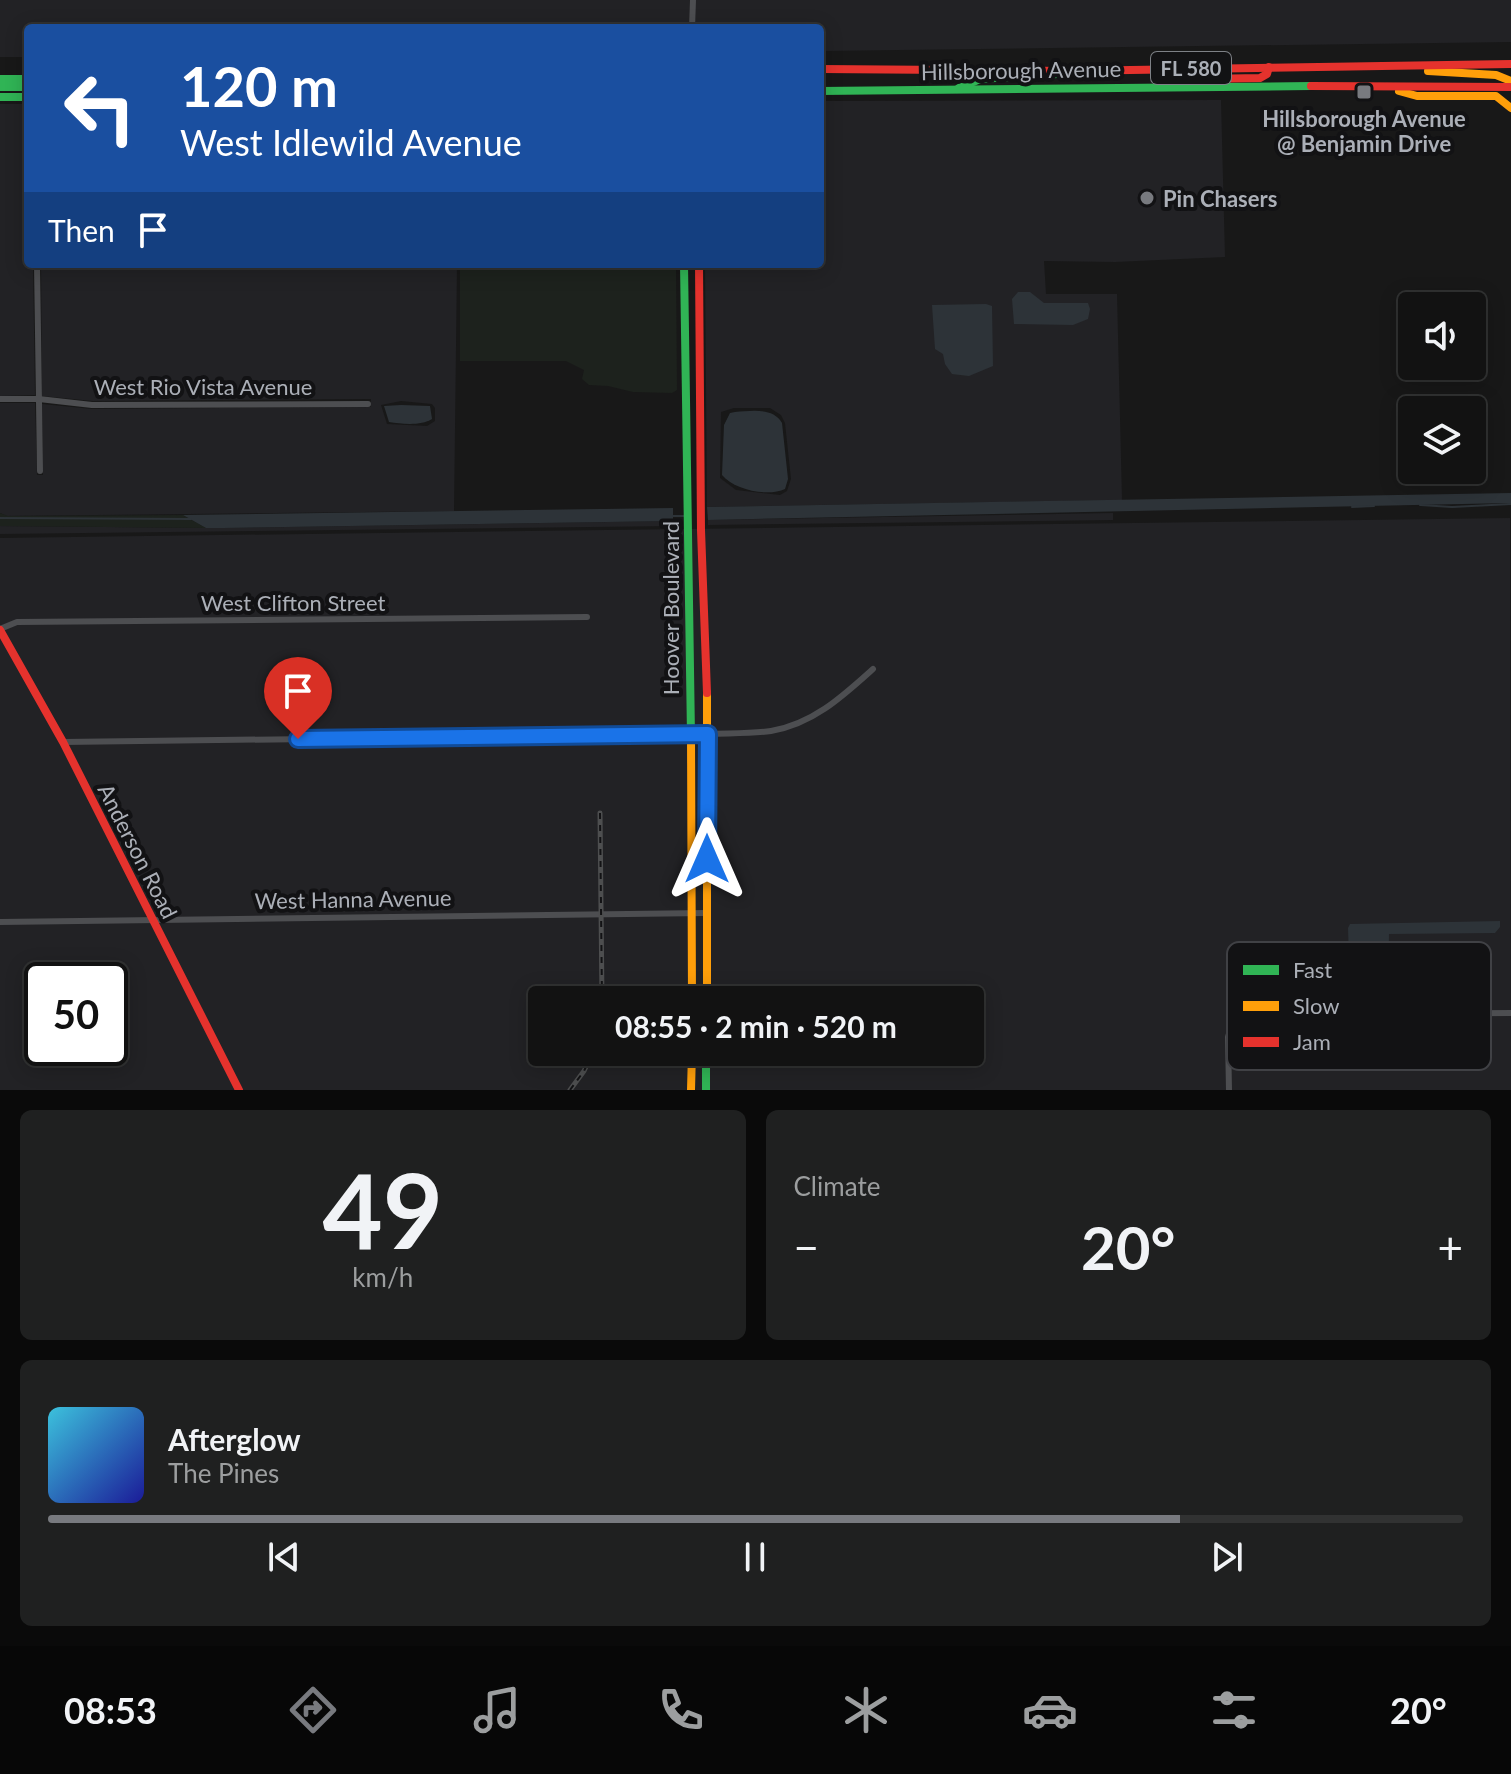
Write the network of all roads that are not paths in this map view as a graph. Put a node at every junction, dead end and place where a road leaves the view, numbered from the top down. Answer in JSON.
{"nodes":[{"id":1,"x":693,"y":0,"type":"edge"},
{"id":2,"x":692,"y":24,"type":"edge"},
{"id":3,"x":1511,"y":64,"type":"edge"},
{"id":4,"x":1325,"y":66,"type":"junction"},
{"id":5,"x":1269,"y":67,"type":"junction"},
{"id":6,"x":824,"y":69,"type":"edge"},
{"id":7,"x":1068,"y":71,"type":"junction"},
{"id":8,"x":0,"y":79,"type":"edge"},
{"id":9,"x":24,"y":79,"type":"edge"},
{"id":10,"x":1511,"y":84,"type":"edge"},
{"id":11,"x":1172,"y":86,"type":"junction"},
{"id":12,"x":0,"y":87,"type":"edge"},
{"id":13,"x":24,"y":87,"type":"edge"},
{"id":14,"x":1384,"y":87,"type":"junction"},
{"id":15,"x":958,"y":88,"type":"junction"},
{"id":16,"x":824,"y":91,"type":"edge"},
{"id":17,"x":0,"y":97,"type":"edge"},
{"id":18,"x":24,"y":97,"type":"edge"},
{"id":19,"x":1511,"y":108,"type":"edge"},
{"id":20,"x":37,"y":268,"type":"edge"},
{"id":21,"x":684,"y":268,"type":"edge"},
{"id":22,"x":699,"y":268,"type":"edge"},
{"id":23,"x":0,"y":399,"type":"edge"},
{"id":24,"x":39,"y":399,"type":"junction"},
{"id":25,"x":368,"y":404,"type":"dead end"},
{"id":26,"x":40,"y":471,"type":"dead end"},
{"id":27,"x":587,"y":617,"type":"dead end"},
{"id":28,"x":0,"y":630,"type":"edge"},
{"id":29,"x":873,"y":669,"type":"dead end"},
{"id":30,"x":690,"y":733,"type":"junction"},
{"id":31,"x":708,"y":734,"type":"junction"},
{"id":32,"x":63,"y":742,"type":"junction"},
{"id":33,"x":692,"y":913,"type":"junction"},
{"id":34,"x":707,"y":913,"type":"junction"},
{"id":35,"x":153,"y":920,"type":"junction"},
{"id":36,"x":0,"y":922,"type":"edge"},
{"id":37,"x":692,"y":986,"type":"edge"},
{"id":38,"x":707,"y":986,"type":"edge"},
{"id":39,"x":1491,"y":1013,"type":"edge"},
{"id":40,"x":1511,"y":1013,"type":"edge"},
{"id":41,"x":692,"y":1066,"type":"edge"},
{"id":42,"x":706,"y":1066,"type":"edge"},
{"id":43,"x":1229,"y":1070,"type":"edge"},
{"id":44,"x":239,"y":1090,"type":"edge"},
{"id":45,"x":691,"y":1090,"type":"edge"},
{"id":46,"x":706,"y":1090,"type":"edge"},
{"id":47,"x":1229,"y":1090,"type":"edge"}],
"edges":[{"from":1,"to":2,"type":"street"},
{"from":3,"to":4,"type":"main road","name":"Hillsborough Avenue","number":"FL 580"},
{"from":4,"to":5,"type":"main road","name":"Hillsborough Avenue","number":"FL 580"},
{"from":4,"to":10,"type":"main road"},
{"from":5,"to":7,"type":"main road","name":"Hillsborough Avenue","number":"FL 580"},
{"from":5,"to":11,"type":"main road"},
{"from":6,"to":7,"type":"main road","name":"Hillsborough Avenue","number":"FL 580"},
{"from":7,"to":15,"type":"main road"},
{"from":8,"to":9,"type":"main road"},
{"from":10,"to":14,"type":"main road","name":"Hillsborough Avenue","number":"FL 580"},
{"from":11,"to":14,"type":"main road","name":"Hillsborough Avenue","number":"FL 580"},
{"from":11,"to":15,"type":"main road","name":"Hillsborough Avenue","number":"FL 580"},
{"from":12,"to":13,"type":"main road"},
{"from":14,"to":19,"type":"main road"},
{"from":15,"to":16,"type":"main road","name":"Hillsborough Avenue","number":"FL 580"},
{"from":17,"to":18,"type":"main road"},
{"from":20,"to":24,"type":"street"},
{"from":21,"to":30,"type":"main road","name":"Hoover Boulevard"},
{"from":22,"to":31,"type":"main road","name":"Hoover Boulevard"},
{"from":23,"to":24,"type":"street","name":"West Rio Vista Avenue"},
{"from":24,"to":25,"type":"street","name":"West Rio Vista Avenue"},
{"from":24,"to":26,"type":"street"},
{"from":27,"to":28,"type":"street","name":"West Clifton Street"},
{"from":28,"to":32,"type":"main road","name":"Anderson Road"},
{"from":29,"to":31,"type":"street"},
{"from":30,"to":31,"type":"street"},
{"from":30,"to":32,"type":"street"},
{"from":30,"to":33,"type":"main road","name":"Hoover Boulevard"},
{"from":31,"to":34,"type":"main road","name":"Hoover Boulevard"},
{"from":32,"to":35,"type":"main road","name":"Anderson Road"},
{"from":33,"to":34,"type":"street","name":"West Hanna Avenue"},
{"from":33,"to":35,"type":"street","name":"West Hanna Avenue"},
{"from":33,"to":37,"type":"main road","name":"Hoover Boulevard"},
{"from":34,"to":38,"type":"main road","name":"Hoover Boulevard"},
{"from":35,"to":36,"type":"street","name":"West Hanna Avenue"},
{"from":35,"to":44,"type":"main road","name":"Anderson Road"},
{"from":39,"to":40,"type":"street"},
{"from":41,"to":45,"type":"main road"},
{"from":42,"to":46,"type":"main road"},
{"from":43,"to":47,"type":"street"}]}
